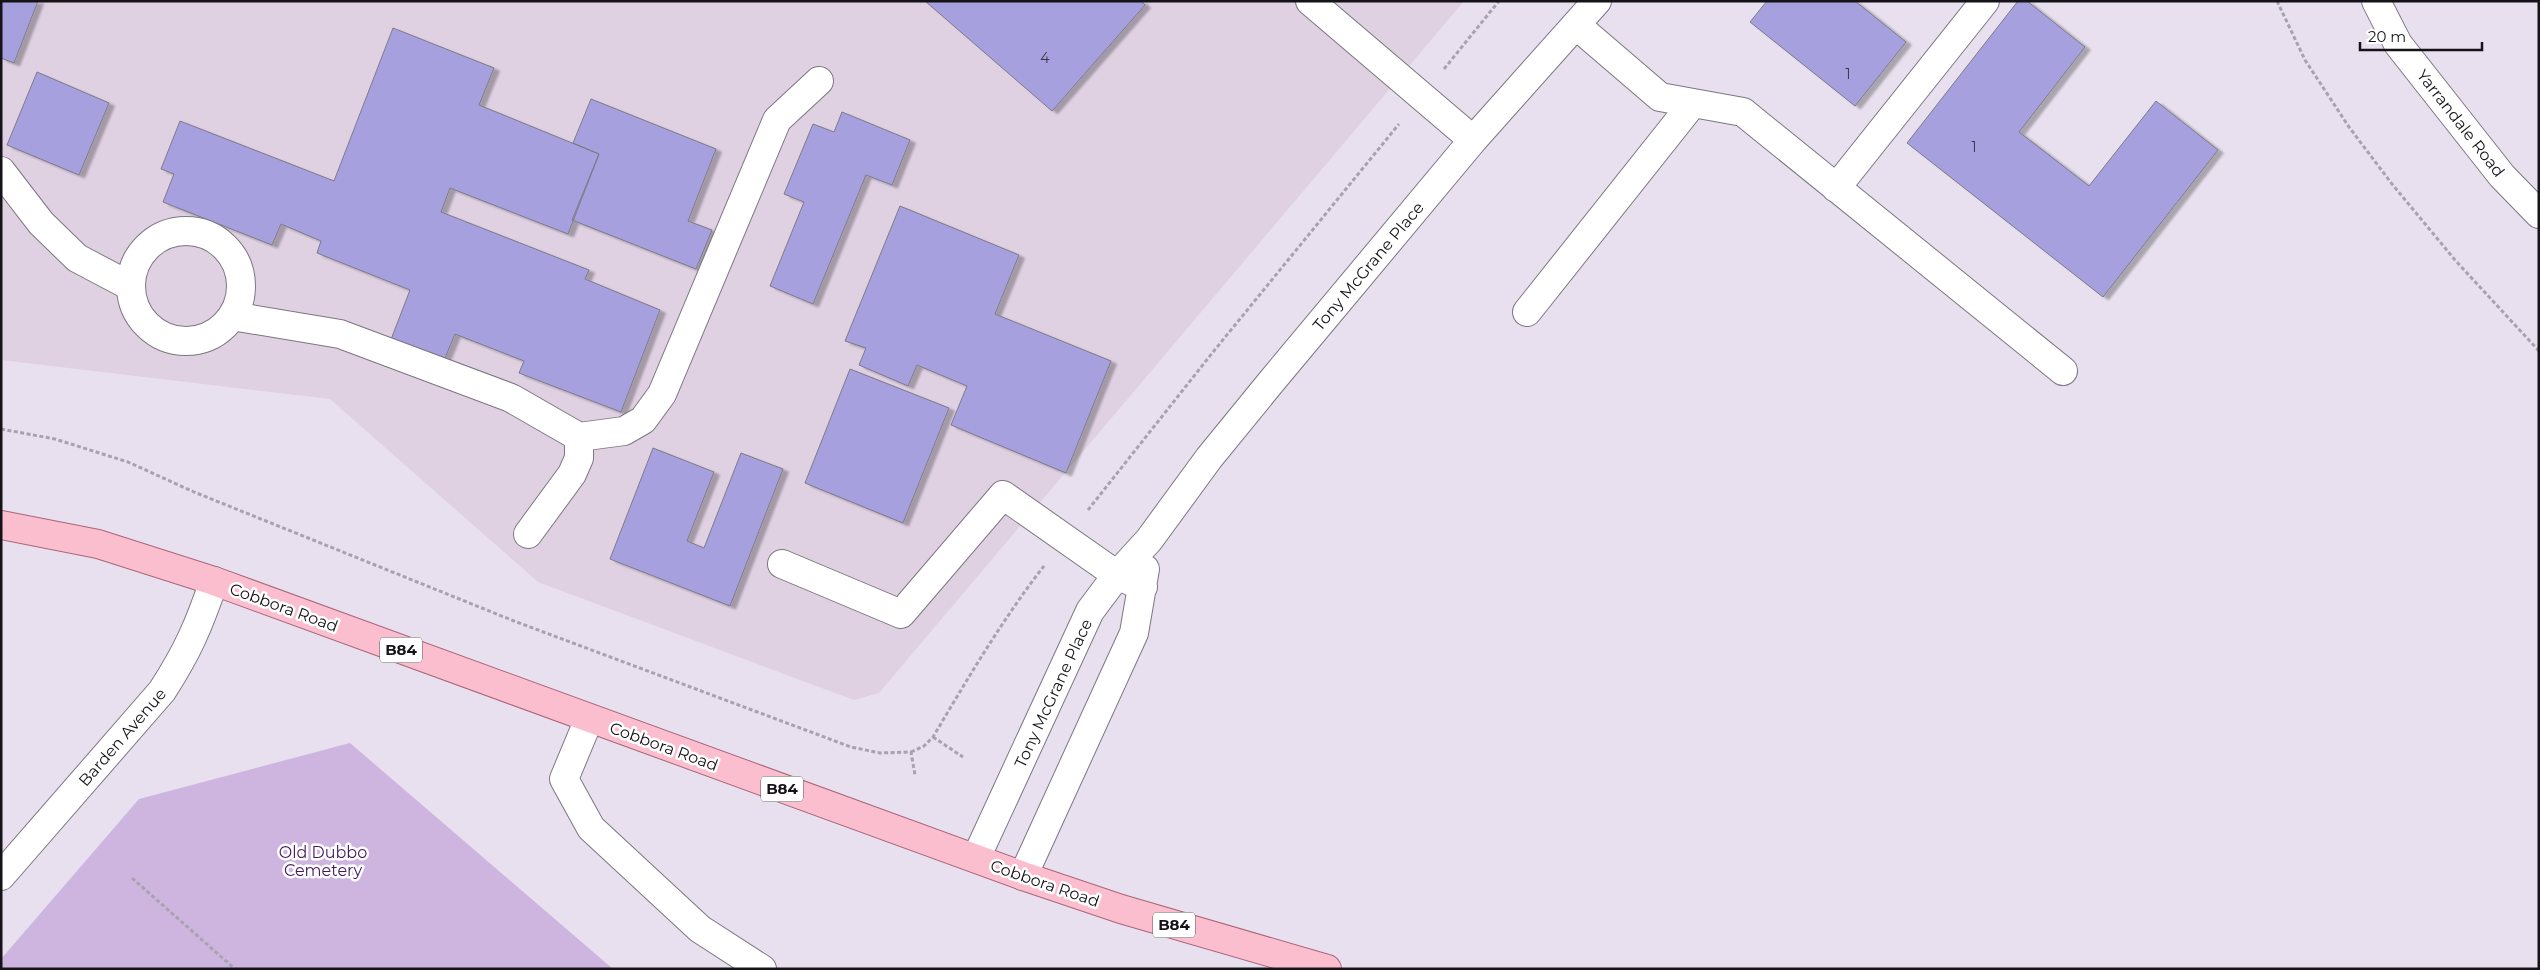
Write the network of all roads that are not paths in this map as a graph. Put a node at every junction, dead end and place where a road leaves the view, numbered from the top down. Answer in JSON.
{"nodes":[{"id":1,"x":1310,"y":1,"type":"edge"},
{"id":2,"x":1597,"y":1,"type":"edge"},
{"id":3,"x":1985,"y":1,"type":"edge"},
{"id":4,"x":2376,"y":1,"type":"edge"},
{"id":5,"x":1576,"y":25,"type":"junction"},
{"id":6,"x":819,"y":81,"type":"dead end"},
{"id":7,"x":1694,"y":103,"type":"junction"},
{"id":8,"x":1473,"y":140,"type":"junction"},
{"id":9,"x":1,"y":172,"type":"edge"},
{"id":10,"x":1836,"y":188,"type":"junction"},
{"id":11,"x":2539,"y":214,"type":"edge"},
{"id":12,"x":130,"y":286,"type":"junction"},
{"id":13,"x":1527,"y":312,"type":"dead end"},
{"id":14,"x":232,"y":316,"type":"junction"},
{"id":15,"x":2063,"y":371,"type":"dead end"},
{"id":16,"x":578,"y":436,"type":"junction"},
{"id":17,"x":1,"y":525,"type":"edge"},
{"id":18,"x":528,"y":534,"type":"dead end"},
{"id":19,"x":1149,"y":540,"type":"junction"},
{"id":20,"x":782,"y":564,"type":"dead end"},
{"id":21,"x":1117,"y":575,"type":"junction"},
{"id":22,"x":214,"y":581,"type":"junction"},
{"id":23,"x":1143,"y":587,"type":"junction"},
{"id":24,"x":589,"y":719,"type":"junction"},
{"id":25,"x":976,"y":858,"type":"junction"},
{"id":26,"x":1,"y":876,"type":"edge"},
{"id":27,"x":1022,"y":876,"type":"junction"},
{"id":28,"x":762,"y":969,"type":"edge"},
{"id":29,"x":1327,"y":969,"type":"edge"}],
"edges":[{"from":1,"to":8,"type":"street"},
{"from":2,"to":5,"type":"street","name":"Tony McGrane Place"},
{"from":3,"to":10,"type":"street"},
{"from":4,"to":11,"type":"street","name":"Yarrandale Road"},
{"from":5,"to":7,"type":"street"},
{"from":5,"to":8,"type":"street","name":"Tony McGrane Place"},
{"from":6,"to":16,"type":"street"},
{"from":7,"to":10,"type":"street"},
{"from":7,"to":13,"type":"street"},
{"from":8,"to":19,"type":"street","name":"Tony McGrane Place"},
{"from":9,"to":12,"type":"street"},
{"from":10,"to":15,"type":"street"},
{"from":12,"to":14,"type":"street"},
{"from":12,"to":14,"type":"street"},
{"from":14,"to":16,"type":"street"},
{"from":16,"to":18,"type":"street"},
{"from":17,"to":22,"type":"main road","name":"Cobbora Road","number":"B84"},
{"from":19,"to":21,"type":"street","name":"Tony McGrane Place"},
{"from":19,"to":23,"type":"street","name":"Tony McGrane Place"},
{"from":20,"to":21,"type":"street"},
{"from":21,"to":23,"type":"street"},
{"from":21,"to":25,"type":"street","name":"Tony McGrane Place"},
{"from":22,"to":24,"type":"main road","name":"Cobbora Road","number":"B84"},
{"from":22,"to":26,"type":"street","name":"Barden Avenue"},
{"from":23,"to":27,"type":"street","name":"Tony McGrane Place"},
{"from":24,"to":25,"type":"main road","name":"Cobbora Road","number":"B84"},
{"from":24,"to":28,"type":"street"},
{"from":25,"to":27,"type":"main road","name":"Cobbora Road","number":"B84"},
{"from":27,"to":29,"type":"main road","name":"Cobbora Road","number":"B84"}]}
